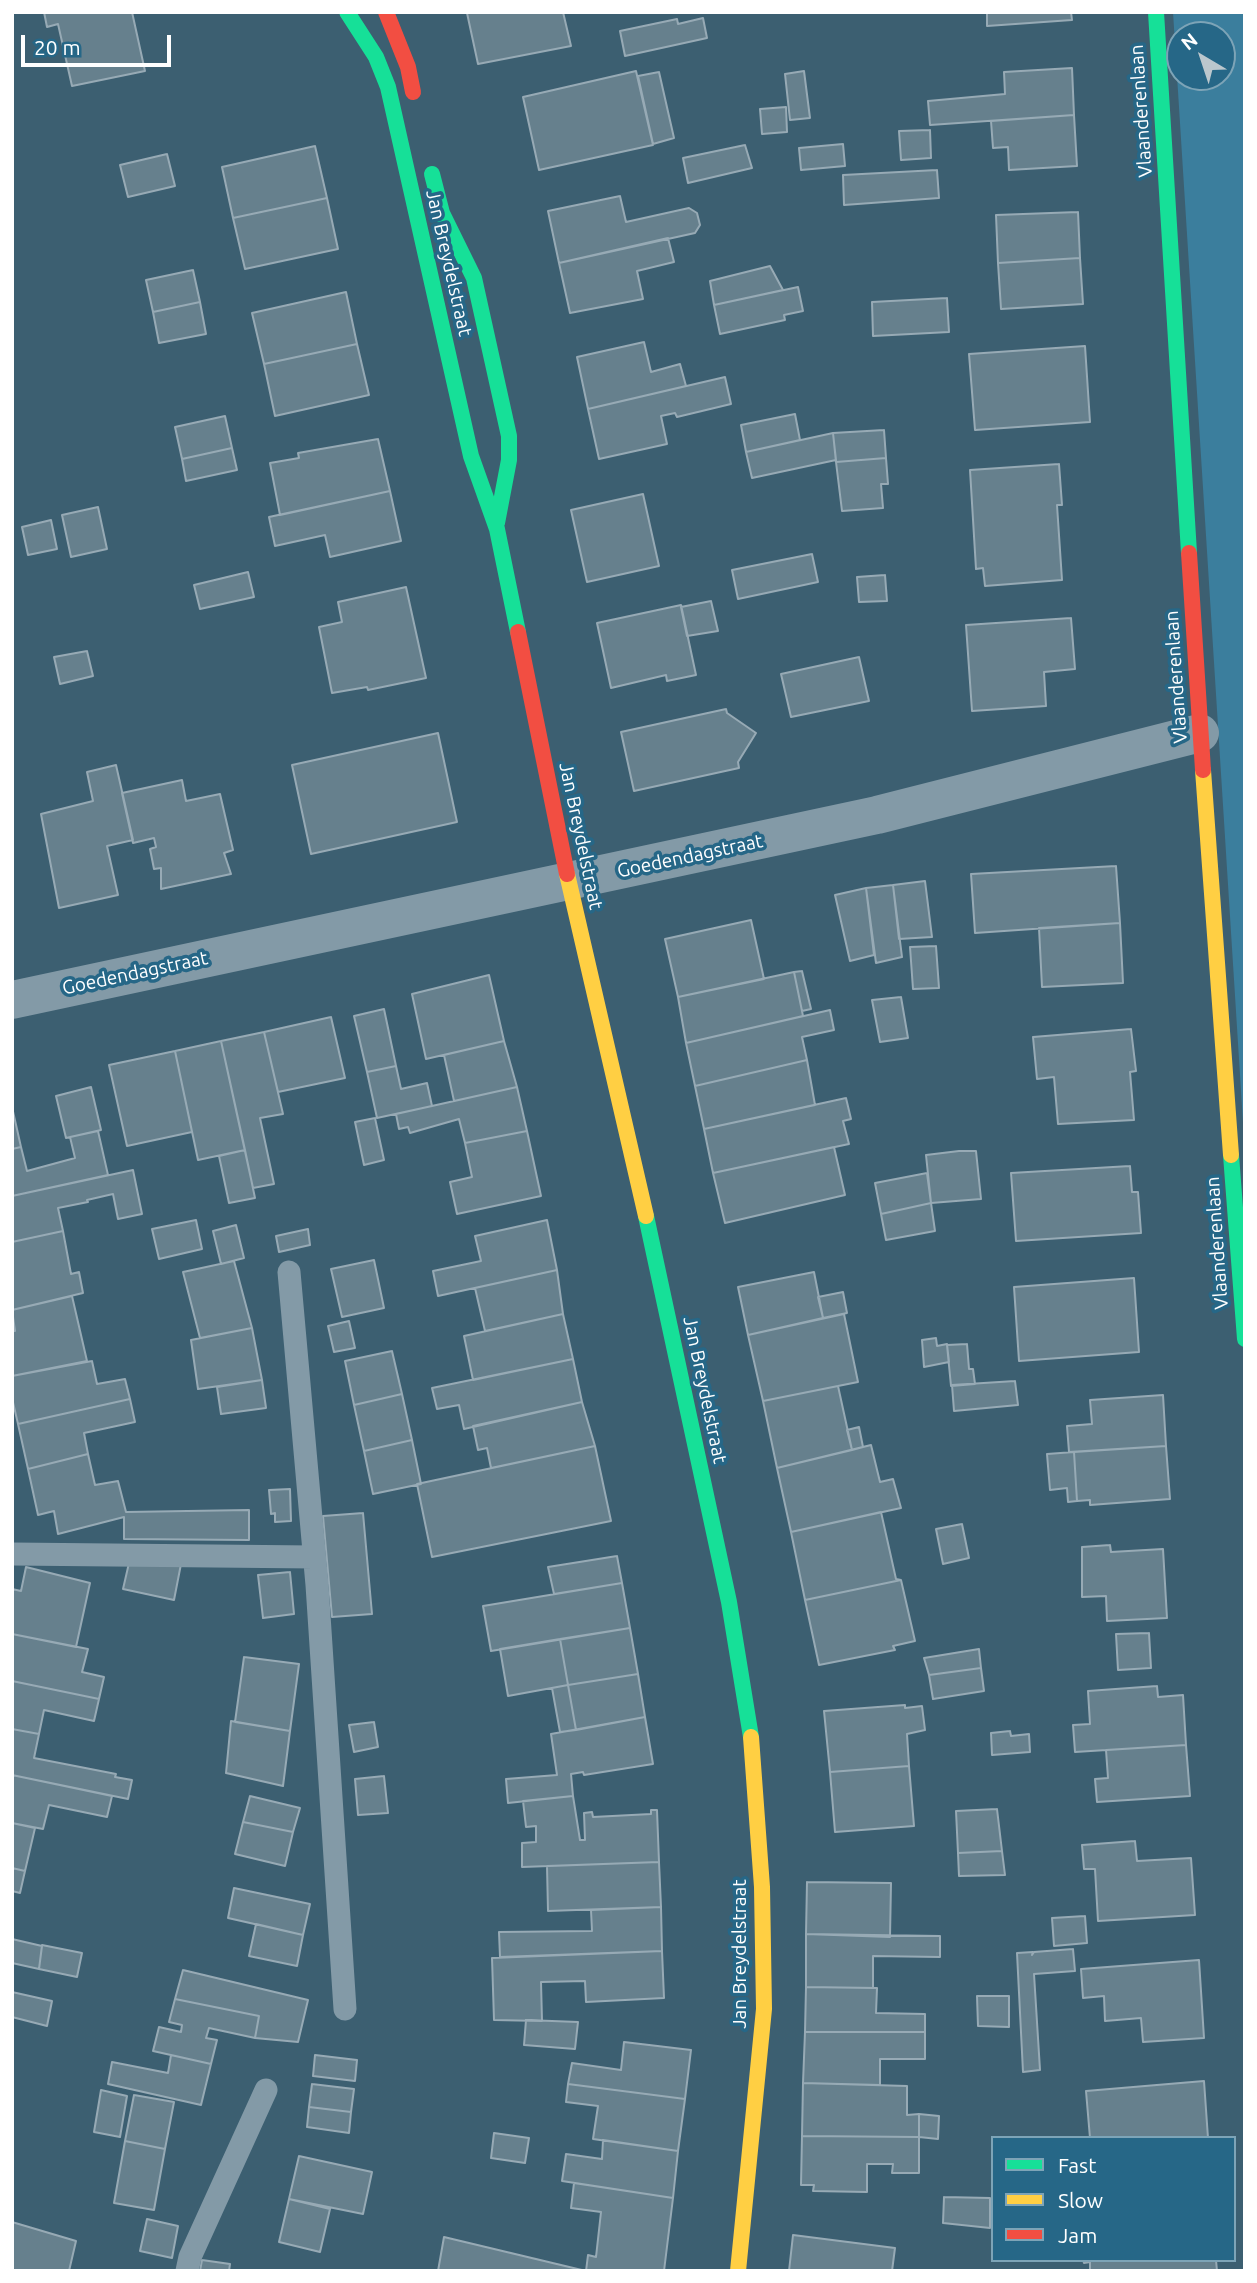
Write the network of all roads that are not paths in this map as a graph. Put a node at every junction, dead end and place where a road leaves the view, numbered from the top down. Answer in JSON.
{"nodes":[{"id":1,"x":347,"y":12,"type":"edge"},
{"id":2,"x":386,"y":12,"type":"edge"},
{"id":3,"x":1156,"y":12,"type":"edge"},
{"id":4,"x":417,"y":108,"type":"dead end"},
{"id":5,"x":429,"y":162,"type":"dead end"},
{"id":6,"x":497,"y":529,"type":"junction"},
{"id":7,"x":1200,"y":733,"type":"junction"},
{"id":8,"x":569,"y":883,"type":"junction"},
{"id":9,"x":12,"y":1000,"type":"edge"},
{"id":10,"x":289,"y":1272,"type":"dead end"},
{"id":11,"x":1245,"y":1339,"type":"edge"},
{"id":12,"x":12,"y":1554,"type":"edge"},
{"id":13,"x":314,"y":1557,"type":"junction"},
{"id":14,"x":345,"y":2009,"type":"dead end"},
{"id":15,"x":266,"y":2090,"type":"dead end"},
{"id":16,"x":187,"y":2271,"type":"edge"},
{"id":17,"x":738,"y":2271,"type":"edge"}],
"edges":[{"from":1,"to":6,"type":"street","name":"Jan Breydelstraat"},
{"from":2,"to":4,"type":"street"},
{"from":3,"to":7,"type":"street","name":"Vlaanderenlaan"},
{"from":5,"to":6,"type":"street","name":"Jan Breydelstraat"},
{"from":6,"to":8,"type":"street","name":"Jan Breydelstraat"},
{"from":7,"to":8,"type":"street","name":"Goedendagstraat"},
{"from":7,"to":11,"type":"street","name":"Vlaanderenlaan"},
{"from":8,"to":9,"type":"street","name":"Goedendagstraat"},
{"from":8,"to":17,"type":"street","name":"Jan Breydelstraat"},
{"from":10,"to":13,"type":"lane"},
{"from":12,"to":13,"type":"lane"},
{"from":13,"to":14,"type":"lane"},
{"from":15,"to":16,"type":"lane"}]}
